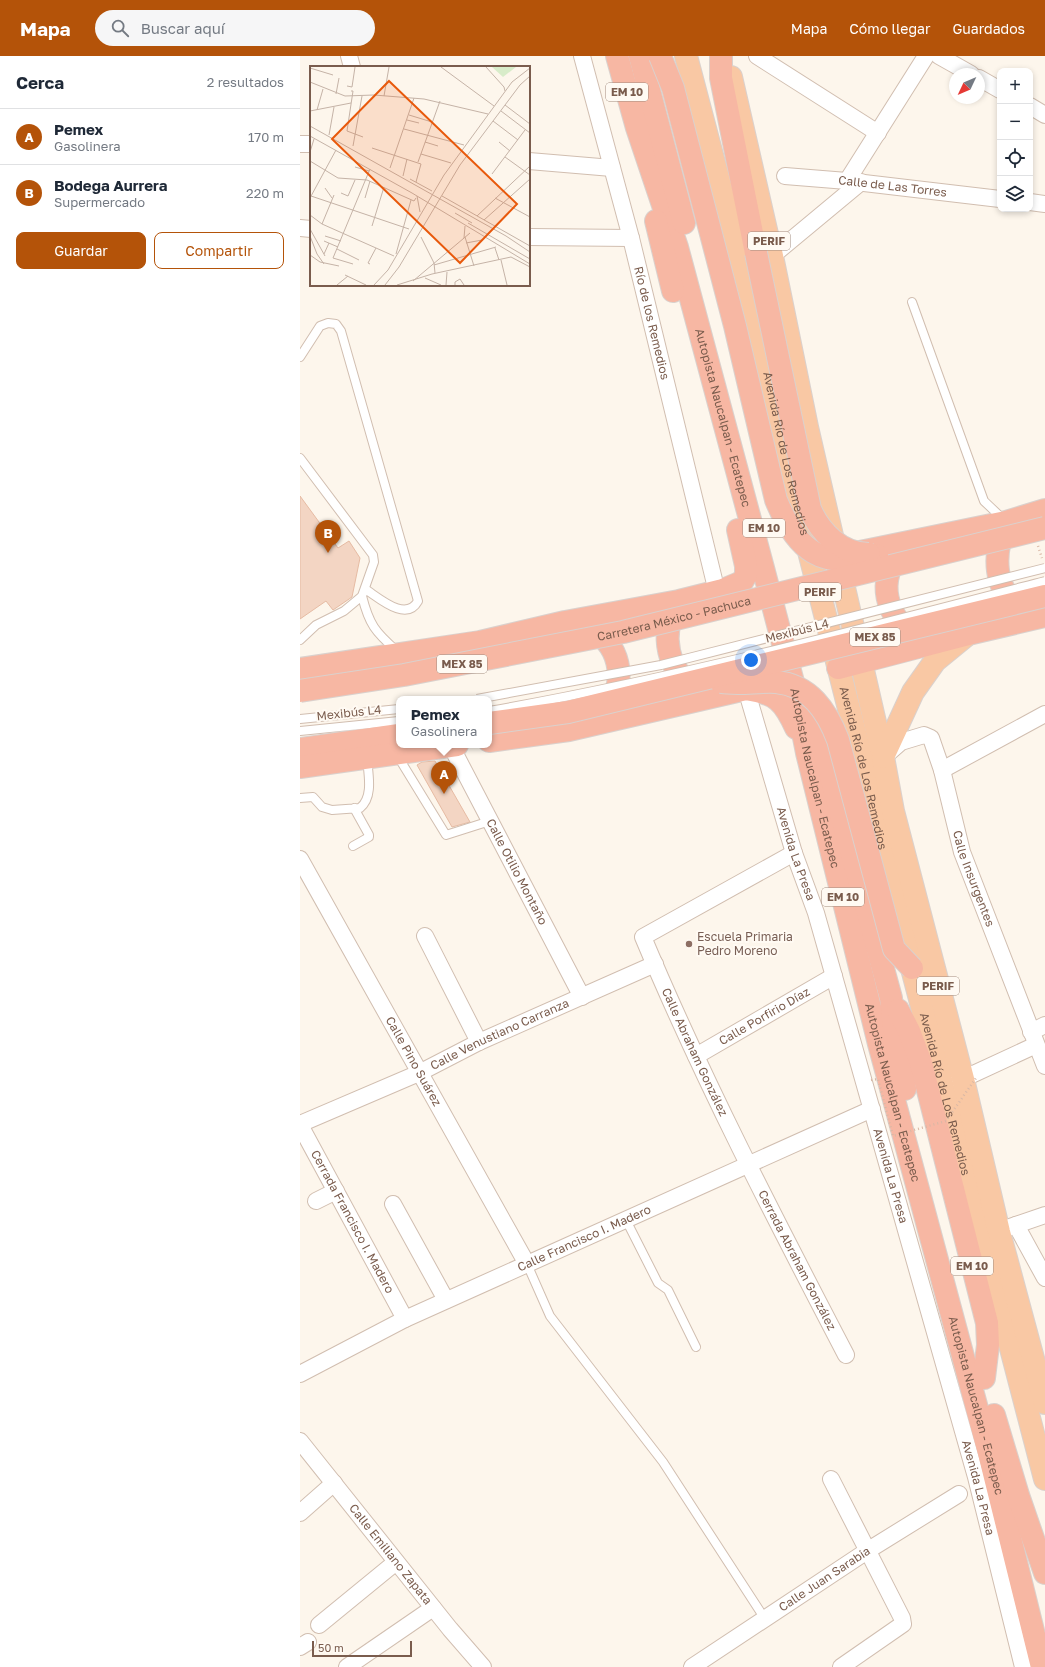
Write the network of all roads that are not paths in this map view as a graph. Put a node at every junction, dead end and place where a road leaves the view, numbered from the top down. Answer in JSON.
{"nodes":[{"id":1,"x":349,"y":56,"type":"edge"},
{"id":2,"x":582,"y":56,"type":"edge"},
{"id":3,"x":617,"y":56,"type":"edge"},
{"id":4,"x":640,"y":56,"type":"edge"},
{"id":5,"x":660,"y":56,"type":"edge"},
{"id":6,"x":686,"y":56,"type":"edge"},
{"id":7,"x":721,"y":56,"type":"edge"},
{"id":8,"x":726,"y":56,"type":"edge"},
{"id":9,"x":757,"y":56,"type":"edge"},
{"id":10,"x":926,"y":56,"type":"edge"},
{"id":11,"x":939,"y":56,"type":"edge"},
{"id":12,"x":352,"y":66,"type":"edge"},
{"id":13,"x":960,"y":68,"type":"edge"},
{"id":14,"x":985,"y":81,"type":"edge"},
{"id":15,"x":997,"y":88,"type":"edge"},
{"id":16,"x":1033,"y":108,"type":"edge"},
{"id":17,"x":1045,"y":115,"type":"edge"},
{"id":18,"x":638,"y":128,"type":"junction"},
{"id":19,"x":878,"y":133,"type":"junction"},
{"id":20,"x":530,"y":162,"type":"edge"},
{"id":21,"x":612,"y":168,"type":"junction"},
{"id":22,"x":785,"y":176,"type":"dead end"},
{"id":23,"x":854,"y":181,"type":"junction"},
{"id":24,"x":997,"y":199,"type":"edge"},
{"id":25,"x":1033,"y":202,"type":"edge"},
{"id":26,"x":1045,"y":204,"type":"edge"},
{"id":27,"x":300,"y":228,"type":"edge"},
{"id":28,"x":310,"y":229,"type":"edge"},
{"id":29,"x":530,"y":237,"type":"edge"},
{"id":30,"x":631,"y":238,"type":"junction"},
{"id":31,"x":764,"y":255,"type":"junction"},
{"id":32,"x":912,"y":302,"type":"dead end"},
{"id":33,"x":300,"y":357,"type":"edge"},
{"id":34,"x":300,"y":458,"type":"edge"},
{"id":35,"x":1045,"y":510,"type":"edge"},
{"id":36,"x":1006,"y":522,"type":"junction"},
{"id":37,"x":1045,"y":528,"type":"edge"},
{"id":38,"x":909,"y":542,"type":"junction"},
{"id":39,"x":952,"y":551,"type":"junction"},
{"id":40,"x":884,"y":553,"type":"junction"},
{"id":41,"x":837,"y":556,"type":"junction"},
{"id":42,"x":812,"y":562,"type":"junction"},
{"id":43,"x":1045,"y":568,"type":"edge"},
{"id":44,"x":1045,"y":582,"type":"edge"},
{"id":45,"x":363,"y":592,"type":"junction"},
{"id":46,"x":717,"y":592,"type":"junction"},
{"id":47,"x":1045,"y":596,"type":"edge"},
{"id":48,"x":679,"y":601,"type":"junction"},
{"id":49,"x":1042,"y":617,"type":"edge"},
{"id":50,"x":565,"y":622,"type":"junction"},
{"id":51,"x":968,"y":634,"type":"junction"},
{"id":52,"x":300,"y":640,"type":"edge"},
{"id":53,"x":940,"y":641,"type":"junction"},
{"id":54,"x":400,"y":653,"type":"junction"},
{"id":55,"x":861,"y":662,"type":"junction"},
{"id":56,"x":838,"y":668,"type":"junction"},
{"id":57,"x":300,"y":669,"type":"edge"},
{"id":58,"x":705,"y":688,"type":"junction"},
{"id":59,"x":746,"y":689,"type":"junction"},
{"id":60,"x":300,"y":691,"type":"edge"},
{"id":61,"x":492,"y":696,"type":"edge"},
{"id":62,"x":396,"y":709,"type":"edge"},
{"id":63,"x":492,"y":710,"type":"edge"},
{"id":64,"x":1045,"y":714,"type":"edge"},
{"id":65,"x":300,"y":719,"type":"edge"},
{"id":66,"x":396,"y":721,"type":"edge"},
{"id":67,"x":492,"y":723,"type":"edge"},
{"id":68,"x":590,"y":724,"type":"junction"},
{"id":69,"x":300,"y":731,"type":"edge"},
{"id":70,"x":492,"y":741,"type":"edge"},
{"id":71,"x":396,"y":745,"type":"edge"},
{"id":72,"x":396,"y":746,"type":"edge"},
{"id":73,"x":400,"y":748,"type":"edge"},
{"id":74,"x":455,"y":748,"type":"edge"},
{"id":75,"x":300,"y":749,"type":"edge"},
{"id":76,"x":807,"y":753,"type":"junction"},
{"id":77,"x":883,"y":757,"type":"junction"},
{"id":78,"x":366,"y":758,"type":"junction"},
{"id":79,"x":300,"y":766,"type":"edge"},
{"id":80,"x":942,"y":770,"type":"junction"},
{"id":81,"x":300,"y":798,"type":"edge"},
{"id":82,"x":354,"y":808,"type":"junction"},
{"id":83,"x":490,"y":821,"type":"junction"},
{"id":84,"x":353,"y":846,"type":"dead end"},
{"id":85,"x":794,"y":852,"type":"junction"},
{"id":86,"x":300,"y":859,"type":"edge"},
{"id":87,"x":425,"y":936,"type":"dead end"},
{"id":88,"x":655,"y":964,"type":"junction"},
{"id":89,"x":912,"y":968,"type":"junction"},
{"id":90,"x":834,"y":976,"type":"junction"},
{"id":91,"x":582,"y":997,"type":"junction"},
{"id":92,"x":1037,"y":1034,"type":"edge"},
{"id":93,"x":479,"y":1042,"type":"junction"},
{"id":94,"x":696,"y":1056,"type":"junction"},
{"id":95,"x":1045,"y":1066,"type":"edge"},
{"id":96,"x":419,"y":1073,"type":"junction"},
{"id":97,"x":969,"y":1079,"type":"junction"},
{"id":98,"x":943,"y":1088,"type":"junction"},
{"id":99,"x":872,"y":1109,"type":"junction"},
{"id":100,"x":300,"y":1125,"type":"edge"},
{"id":101,"x":748,"y":1166,"type":"junction"},
{"id":102,"x":336,"y":1191,"type":"junction"},
{"id":103,"x":316,"y":1201,"type":"dead end"},
{"id":104,"x":392,"y":1204,"type":"dead end"},
{"id":105,"x":1045,"y":1215,"type":"edge"},
{"id":106,"x":626,"y":1220,"type":"junction"},
{"id":107,"x":1007,"y":1228,"type":"junction"},
{"id":108,"x":527,"y":1264,"type":"junction"},
{"id":109,"x":1045,"y":1278,"type":"edge"},
{"id":110,"x":446,"y":1300,"type":"junction"},
{"id":111,"x":405,"y":1318,"type":"junction"},
{"id":112,"x":696,"y":1347,"type":"dead end"},
{"id":113,"x":846,"y":1355,"type":"dead end"},
{"id":114,"x":300,"y":1374,"type":"edge"},
{"id":115,"x":1045,"y":1403,"type":"edge"},
{"id":116,"x":300,"y":1441,"type":"edge"},
{"id":117,"x":831,"y":1479,"type":"dead end"},
{"id":118,"x":1045,"y":1479,"type":"edge"},
{"id":119,"x":334,"y":1483,"type":"junction"},
{"id":120,"x":959,"y":1494,"type":"dead end"},
{"id":121,"x":300,"y":1513,"type":"edge"},
{"id":122,"x":867,"y":1551,"type":"junction"},
{"id":123,"x":396,"y":1562,"type":"junction"},
{"id":124,"x":1045,"y":1572,"type":"edge"},
{"id":125,"x":433,"y":1608,"type":"junction"},
{"id":126,"x":764,"y":1619,"type":"junction"},
{"id":127,"x":319,"y":1625,"type":"dead end"},
{"id":128,"x":347,"y":1667,"type":"edge"},
{"id":129,"x":483,"y":1667,"type":"edge"},
{"id":130,"x":692,"y":1667,"type":"edge"},
{"id":131,"x":841,"y":1667,"type":"edge"},
{"id":132,"x":1023,"y":1667,"type":"edge"},
{"id":133,"x":1042,"y":1667,"type":"edge"}],
"edges":[{"from":1,"to":12,"type":"street"},
{"from":2,"to":21,"type":"street","name":"Río de los Remedios"},
{"from":3,"to":18,"type":"highway","name":"Autopista Naucalpan - Ecatepec","number":"EM 10"},
{"from":4,"to":124,"type":"highway","name":"Autopista Naucalpan - Ecatepec","number":"EM 10"},
{"from":5,"to":40,"type":"highway","bridge":true},
{"from":6,"to":42,"type":"highway","name":"Avenida Río de Los Remedios","number":"PERIF"},
{"from":7,"to":31,"type":"highway"},
{"from":8,"to":31,"type":"highway","name":"Avenida Río de Los Remedios","number":"PERIF"},
{"from":9,"to":19,"type":"street"},
{"from":10,"to":19,"type":"street"},
{"from":11,"to":13,"type":"street"},
{"from":14,"to":15,"type":"street"},
{"from":16,"to":17,"type":"street"},
{"from":18,"to":46,"type":"highway"},
{"from":18,"to":76,"type":"highway","name":"Autopista Naucalpan - Ecatepec","number":"EM 10"},
{"from":19,"to":23,"type":"street"},
{"from":20,"to":21,"type":"street"},
{"from":21,"to":30,"type":"street","name":"Río de los Remedios"},
{"from":22,"to":23,"type":"street","name":"Calle de Las Torres"},
{"from":23,"to":24,"type":"street","name":"Calle de Las Torres"},
{"from":23,"to":31,"type":"street"},
{"from":25,"to":26,"type":"street"},
{"from":27,"to":28,"type":"street"},
{"from":29,"to":30,"type":"street"},
{"from":30,"to":46,"type":"street","name":"Río de los Remedios"},
{"from":31,"to":40,"type":"highway","bridge":true},
{"from":31,"to":41,"type":"highway","name":"Avenida Río de Los Remedios","number":"PERIF"},
{"from":32,"to":36,"type":"lane"},
{"from":33,"to":45,"type":"lane"},
{"from":34,"to":45,"type":"lane"},
{"from":35,"to":36,"type":"highway"},
{"from":36,"to":38,"type":"highway"},
{"from":36,"to":49,"type":"highway"},
{"from":37,"to":39,"type":"highway","name":"Carretera México - Pachuca","number":"MEX 85","bridge":true},
{"from":38,"to":41,"type":"highway"},
{"from":38,"to":53,"type":"highway"},
{"from":39,"to":40,"type":"highway"},
{"from":39,"to":60,"type":"highway","name":"Carretera México - Pachuca","number":"MEX 85","bridge":true},
{"from":41,"to":42,"type":"highway"},
{"from":41,"to":55,"type":"highway","name":"Avenida Río de Los Remedios","number":"PERIF"},
{"from":42,"to":56,"type":"highway","name":"Avenida Río de Los Remedios","number":"PERIF"},
{"from":43,"to":61,"type":"lane","name":"Mexibús L4","bridge":true},
{"from":44,"to":63,"type":"lane","name":"Mexibús L4","bridge":true},
{"from":45,"to":52,"type":"lane"},
{"from":45,"to":54,"type":"lane"},
{"from":46,"to":48,"type":"highway"},
{"from":47,"to":58,"type":"highway","number":"MEX 85","bridge":true},
{"from":48,"to":50,"type":"highway"},
{"from":48,"to":58,"type":"highway"},
{"from":49,"to":51,"type":"highway"},
{"from":50,"to":54,"type":"highway"},
{"from":50,"to":68,"type":"highway"},
{"from":51,"to":53,"type":"highway"},
{"from":51,"to":77,"type":"highway"},
{"from":53,"to":55,"type":"highway"},
{"from":54,"to":57,"type":"highway"},
{"from":55,"to":56,"type":"highway"},
{"from":55,"to":77,"type":"highway","name":"Avenida Río de Los Remedios","number":"PERIF"},
{"from":56,"to":89,"type":"highway","name":"Avenida Río de Los Remedios","number":"PERIF"},
{"from":58,"to":59,"type":"highway"},
{"from":58,"to":67,"type":"highway","number":"MEX 85","bridge":true},
{"from":58,"to":68,"type":"highway"},
{"from":58,"to":89,"type":"highway","bridge":true},
{"from":59,"to":76,"type":"highway"},
{"from":59,"to":85,"type":"street","name":"Avenida La Presa"},
{"from":62,"to":65,"type":"lane","name":"Mexibús L4"},
{"from":64,"to":80,"type":"street"},
{"from":66,"to":69,"type":"lane","name":"Mexibús L4"},
{"from":68,"to":70,"type":"highway"},
{"from":71,"to":75,"type":"highway"},
{"from":72,"to":78,"type":"highway"},
{"from":73,"to":83,"type":"lane"},
{"from":74,"to":83,"type":"street","name":"Calle Otilio Montaño"},
{"from":76,"to":133,"type":"highway","name":"Autopista Naucalpan - Ecatepec","number":"EM 10"},
{"from":77,"to":80,"type":"street","name":"Calle Insurgentes"},
{"from":77,"to":97,"type":"highway","name":"Avenida Río de Los Remedios","number":"PERIF"},
{"from":78,"to":79,"type":"highway"},
{"from":78,"to":82,"type":"lane"},
{"from":80,"to":92,"type":"street","name":"Calle Insurgentes"},
{"from":81,"to":82,"type":"lane"},
{"from":82,"to":84,"type":"lane"},
{"from":83,"to":91,"type":"street","name":"Calle Otilio Montaño"},
{"from":85,"to":88,"type":"street","name":"Calle Abraham González"},
{"from":85,"to":90,"type":"street","name":"Avenida La Presa"},
{"from":86,"to":96,"type":"street","name":"Calle Pino Suárez"},
{"from":87,"to":93,"type":"street"},
{"from":88,"to":91,"type":"street","name":"Calle Venustiano Carranza"},
{"from":88,"to":94,"type":"street","name":"Calle Abraham González"},
{"from":89,"to":98,"type":"highway","name":"Avenida Río de Los Remedios","number":"PERIF"},
{"from":90,"to":94,"type":"street","name":"Calle Porfirio Díaz"},
{"from":90,"to":99,"type":"street","name":"Avenida La Presa"},
{"from":91,"to":93,"type":"street","name":"Calle Venustiano Carranza"},
{"from":92,"to":95,"type":"street","name":"Calle Insurgentes"},
{"from":92,"to":97,"type":"street"},
{"from":93,"to":96,"type":"street","name":"Calle Venustiano Carranza"},
{"from":94,"to":101,"type":"street","name":"Calle Abraham González"},
{"from":96,"to":100,"type":"street","name":"Calle Venustiano Carranza"},
{"from":96,"to":108,"type":"street","name":"Calle Pino Suárez"},
{"from":97,"to":98,"type":"street"},
{"from":97,"to":107,"type":"highway","name":"Avenida Río de Los Remedios","number":"PERIF"},
{"from":98,"to":118,"type":"highway","name":"Avenida Río de Los Remedios","number":"PERIF"},
{"from":99,"to":101,"type":"street","name":"Calle Francisco I. Madero"},
{"from":99,"to":132,"type":"street","name":"Avenida La Presa"},
{"from":100,"to":102,"type":"street","name":"Cerrada Francisco I. Madero"},
{"from":101,"to":106,"type":"street","name":"Calle Francisco I. Madero"},
{"from":101,"to":113,"type":"street","name":"Cerrada Abraham González"},
{"from":102,"to":103,"type":"street"},
{"from":102,"to":111,"type":"street","name":"Cerrada Francisco I. Madero"},
{"from":104,"to":110,"type":"street"},
{"from":105,"to":107,"type":"street"},
{"from":106,"to":108,"type":"street","name":"Calle Francisco I. Madero"},
{"from":106,"to":112,"type":"lane"},
{"from":107,"to":109,"type":"street"},
{"from":107,"to":115,"type":"highway","name":"Avenida Río de Los Remedios","number":"PERIF"},
{"from":108,"to":110,"type":"street","name":"Calle Francisco I. Madero"},
{"from":108,"to":126,"type":"lane"},
{"from":110,"to":111,"type":"street","name":"Calle Francisco I. Madero"},
{"from":111,"to":114,"type":"street","name":"Calle Francisco I. Madero"},
{"from":116,"to":119,"type":"street","name":"Calle Emiliano Zapata"},
{"from":117,"to":122,"type":"street"},
{"from":119,"to":121,"type":"street"},
{"from":119,"to":123,"type":"street","name":"Calle Emiliano Zapata"},
{"from":120,"to":122,"type":"street","name":"Calle Juan Sarabia"},
{"from":122,"to":126,"type":"street","name":"Calle Juan Sarabia"},
{"from":122,"to":131,"type":"street"},
{"from":123,"to":125,"type":"street","name":"Calle Emiliano Zapata"},
{"from":123,"to":127,"type":"street"},
{"from":125,"to":128,"type":"street"},
{"from":125,"to":129,"type":"street","name":"Calle Emiliano Zapata"},
{"from":126,"to":130,"type":"street","name":"Calle Juan Sarabia"}]}
